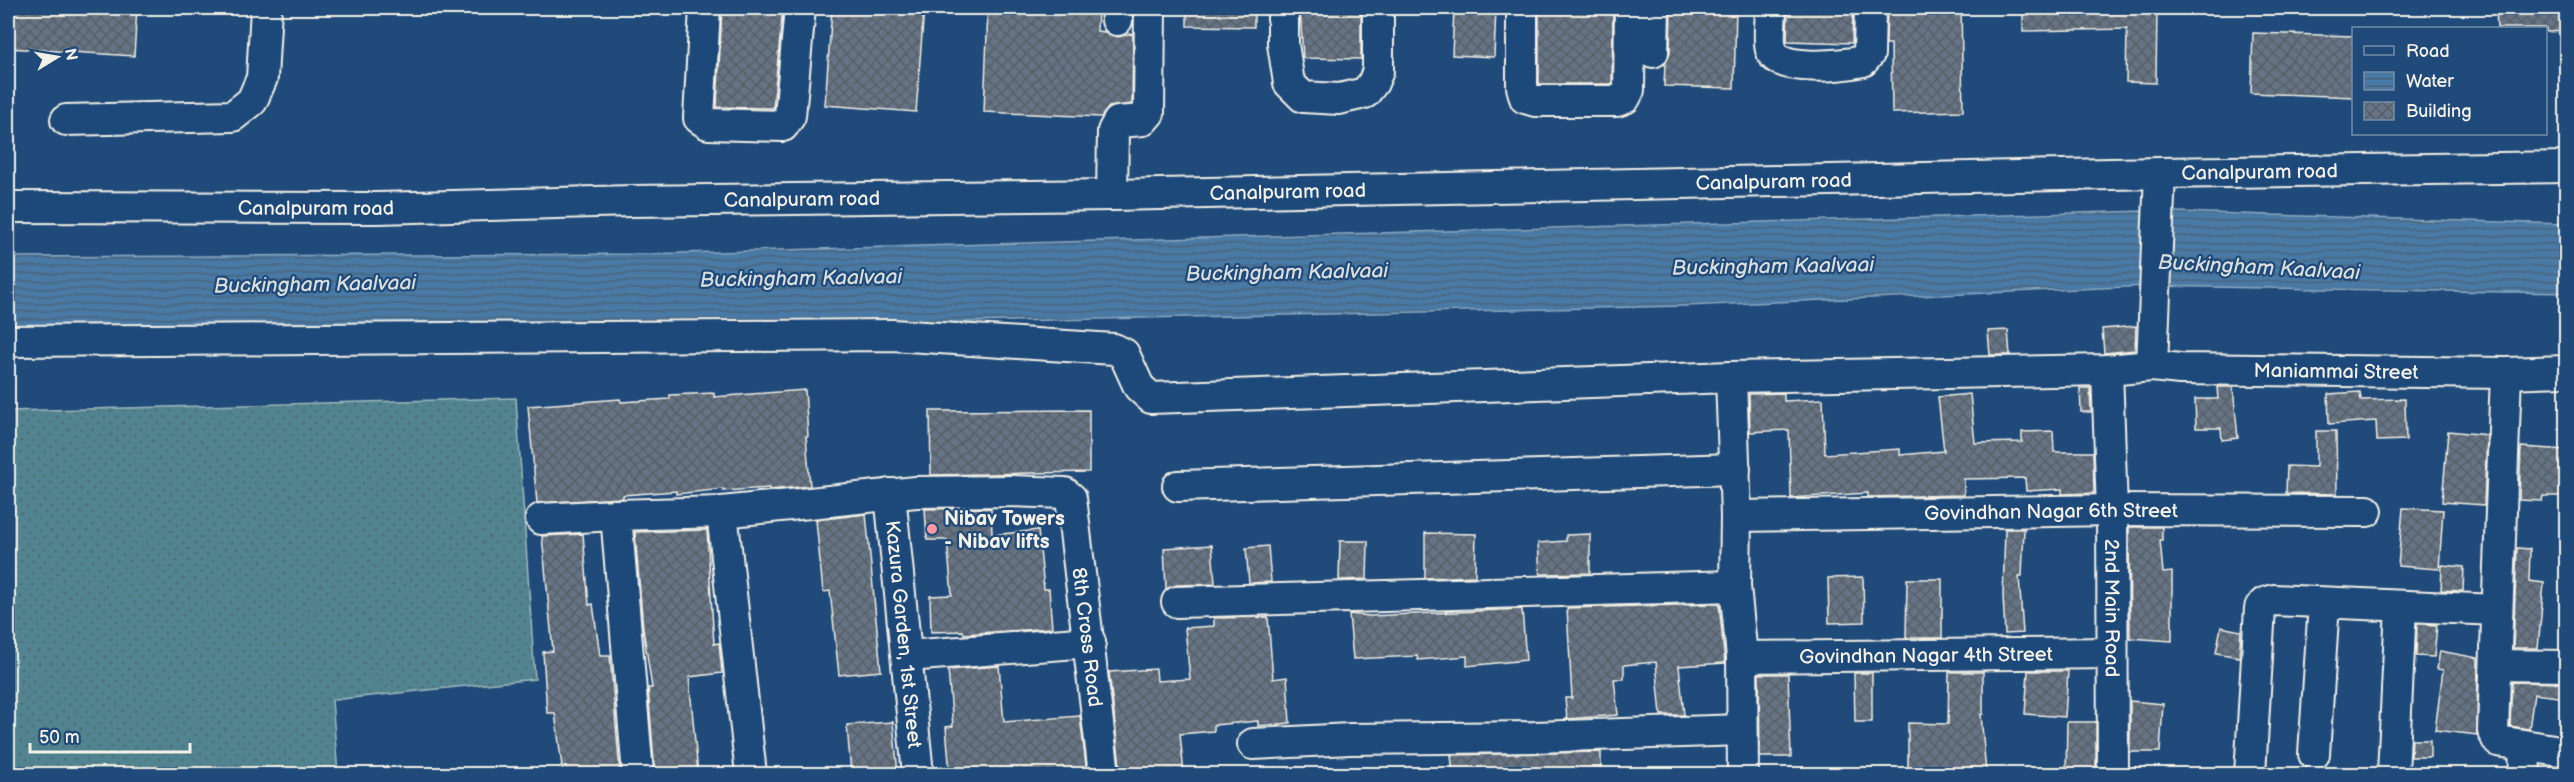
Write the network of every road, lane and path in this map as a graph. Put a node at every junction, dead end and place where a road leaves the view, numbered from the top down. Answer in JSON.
{"nodes":[{"id":1,"x":266,"y":8,"type":"edge"},
{"id":2,"x":705,"y":8,"type":"edge"},
{"id":3,"x":800,"y":8,"type":"edge"},
{"id":4,"x":1150,"y":8,"type":"edge"},
{"id":5,"x":1283,"y":8,"type":"edge"},
{"id":6,"x":1378,"y":8,"type":"edge"},
{"id":7,"x":1522,"y":8,"type":"edge"},
{"id":8,"x":1630,"y":8,"type":"edge"},
{"id":9,"x":1654,"y":8,"type":"edge"},
{"id":10,"x":1771,"y":8,"type":"edge"},
{"id":11,"x":1870,"y":8,"type":"edge"},
{"id":12,"x":1653,"y":52,"type":"dead end"},
{"id":13,"x":66,"y":120,"type":"dead end"},
{"id":14,"x":2566,"y":167,"type":"edge"},
{"id":15,"x":2159,"y":185,"type":"junction"},
{"id":16,"x":1112,"y":195,"type":"junction"},
{"id":17,"x":8,"y":207,"type":"edge"},
{"id":18,"x":8,"y":341,"type":"edge"},
{"id":19,"x":2152,"y":354,"type":"junction"},
{"id":20,"x":2107,"y":370,"type":"junction"},
{"id":21,"x":2566,"y":371,"type":"edge"},
{"id":22,"x":2506,"y":374,"type":"junction"},
{"id":23,"x":1731,"y":377,"type":"junction"},
{"id":24,"x":1735,"y":469,"type":"junction"},
{"id":25,"x":1179,"y":486,"type":"dead end"},
{"id":26,"x":890,"y":494,"type":"junction"},
{"id":27,"x":2112,"y":510,"type":"junction"},
{"id":28,"x":2367,"y":511,"type":"dead end"},
{"id":29,"x":722,"y":512,"type":"junction"},
{"id":30,"x":616,"y":514,"type":"junction"},
{"id":31,"x":1736,"y":516,"type":"junction"},
{"id":32,"x":541,"y":519,"type":"dead end"},
{"id":33,"x":1735,"y":586,"type":"junction"},
{"id":34,"x":1177,"y":602,"type":"dead end"},
{"id":35,"x":2324,"y":603,"type":"junction"},
{"id":36,"x":2401,"y":606,"type":"junction"},
{"id":37,"x":2497,"y":610,"type":"junction"},
{"id":38,"x":1090,"y":642,"type":"junction"},
{"id":39,"x":2111,"y":653,"type":"junction"},
{"id":40,"x":907,"y":656,"type":"junction"},
{"id":41,"x":1742,"y":657,"type":"junction"},
{"id":42,"x":2496,"y":664,"type":"junction"},
{"id":43,"x":2566,"y":666,"type":"edge"},
{"id":44,"x":1742,"y":730,"type":"junction"},
{"id":45,"x":1252,"y":744,"type":"dead end"},
{"id":46,"x":2566,"y":752,"type":"edge"},
{"id":47,"x":2314,"y":754,"type":"dead end"},
{"id":48,"x":2524,"y":760,"type":"edge"},
{"id":49,"x":638,"y":774,"type":"edge"},
{"id":50,"x":751,"y":774,"type":"edge"},
{"id":51,"x":918,"y":774,"type":"edge"},
{"id":52,"x":1104,"y":774,"type":"edge"},
{"id":53,"x":1743,"y":774,"type":"edge"},
{"id":54,"x":2113,"y":774,"type":"edge"},
{"id":55,"x":2250,"y":774,"type":"edge"},
{"id":56,"x":2393,"y":774,"type":"edge"}],
"edges":[{"from":1,"to":13,"type":"street"},
{"from":2,"to":3,"type":"street"},
{"from":4,"to":16,"type":"street"},
{"from":5,"to":6,"type":"street"},
{"from":7,"to":8,"type":"street"},
{"from":9,"to":12,"type":"street"},
{"from":10,"to":11,"type":"street"},
{"from":14,"to":15,"type":"street","name":"Canalpuram road"},
{"from":15,"to":16,"type":"street","name":"Canalpuram road"},
{"from":15,"to":19,"type":"street"},
{"from":16,"to":17,"type":"street","name":"Canalpuram road"},
{"from":18,"to":23,"type":"street"},
{"from":19,"to":20,"type":"street","name":"Maniammai Street"},
{"from":19,"to":22,"type":"street","name":"Maniammai Street"},
{"from":20,"to":23,"type":"street"},
{"from":20,"to":27,"type":"street","name":"2nd Main Road"},
{"from":21,"to":22,"type":"street","name":"Maniammai Street"},
{"from":22,"to":37,"type":"street"},
{"from":23,"to":24,"type":"street"},
{"from":24,"to":25,"type":"street"},
{"from":24,"to":31,"type":"street"},
{"from":26,"to":29,"type":"street"},
{"from":26,"to":38,"type":"street","name":"8th Cross Road"},
{"from":26,"to":40,"type":"street","name":"Kazura Garden, 1st Street"},
{"from":27,"to":28,"type":"street","name":"Govindhan Nagar 6th Street"},
{"from":27,"to":31,"type":"street","name":"Govindhan Nagar 6th Street"},
{"from":27,"to":39,"type":"street","name":"2nd Main Road"},
{"from":29,"to":30,"type":"street"},
{"from":29,"to":50,"type":"street"},
{"from":30,"to":32,"type":"street"},
{"from":30,"to":49,"type":"street"},
{"from":31,"to":33,"type":"street"},
{"from":33,"to":34,"type":"street"},
{"from":33,"to":41,"type":"street"},
{"from":35,"to":36,"type":"street"},
{"from":35,"to":47,"type":"street"},
{"from":35,"to":55,"type":"street"},
{"from":36,"to":37,"type":"street"},
{"from":36,"to":56,"type":"street"},
{"from":37,"to":42,"type":"street"},
{"from":38,"to":40,"type":"street"},
{"from":38,"to":52,"type":"street","name":"8th Cross Road"},
{"from":39,"to":41,"type":"street","name":"Govindhan Nagar 4th Street"},
{"from":39,"to":54,"type":"street","name":"2nd Main Road"},
{"from":40,"to":51,"type":"street","name":"Kazura Garden, 1st Street"},
{"from":41,"to":44,"type":"street"},
{"from":42,"to":43,"type":"street"},
{"from":42,"to":48,"type":"street"},
{"from":44,"to":45,"type":"street"},
{"from":44,"to":53,"type":"street"},
{"from":46,"to":48,"type":"street"}]}
